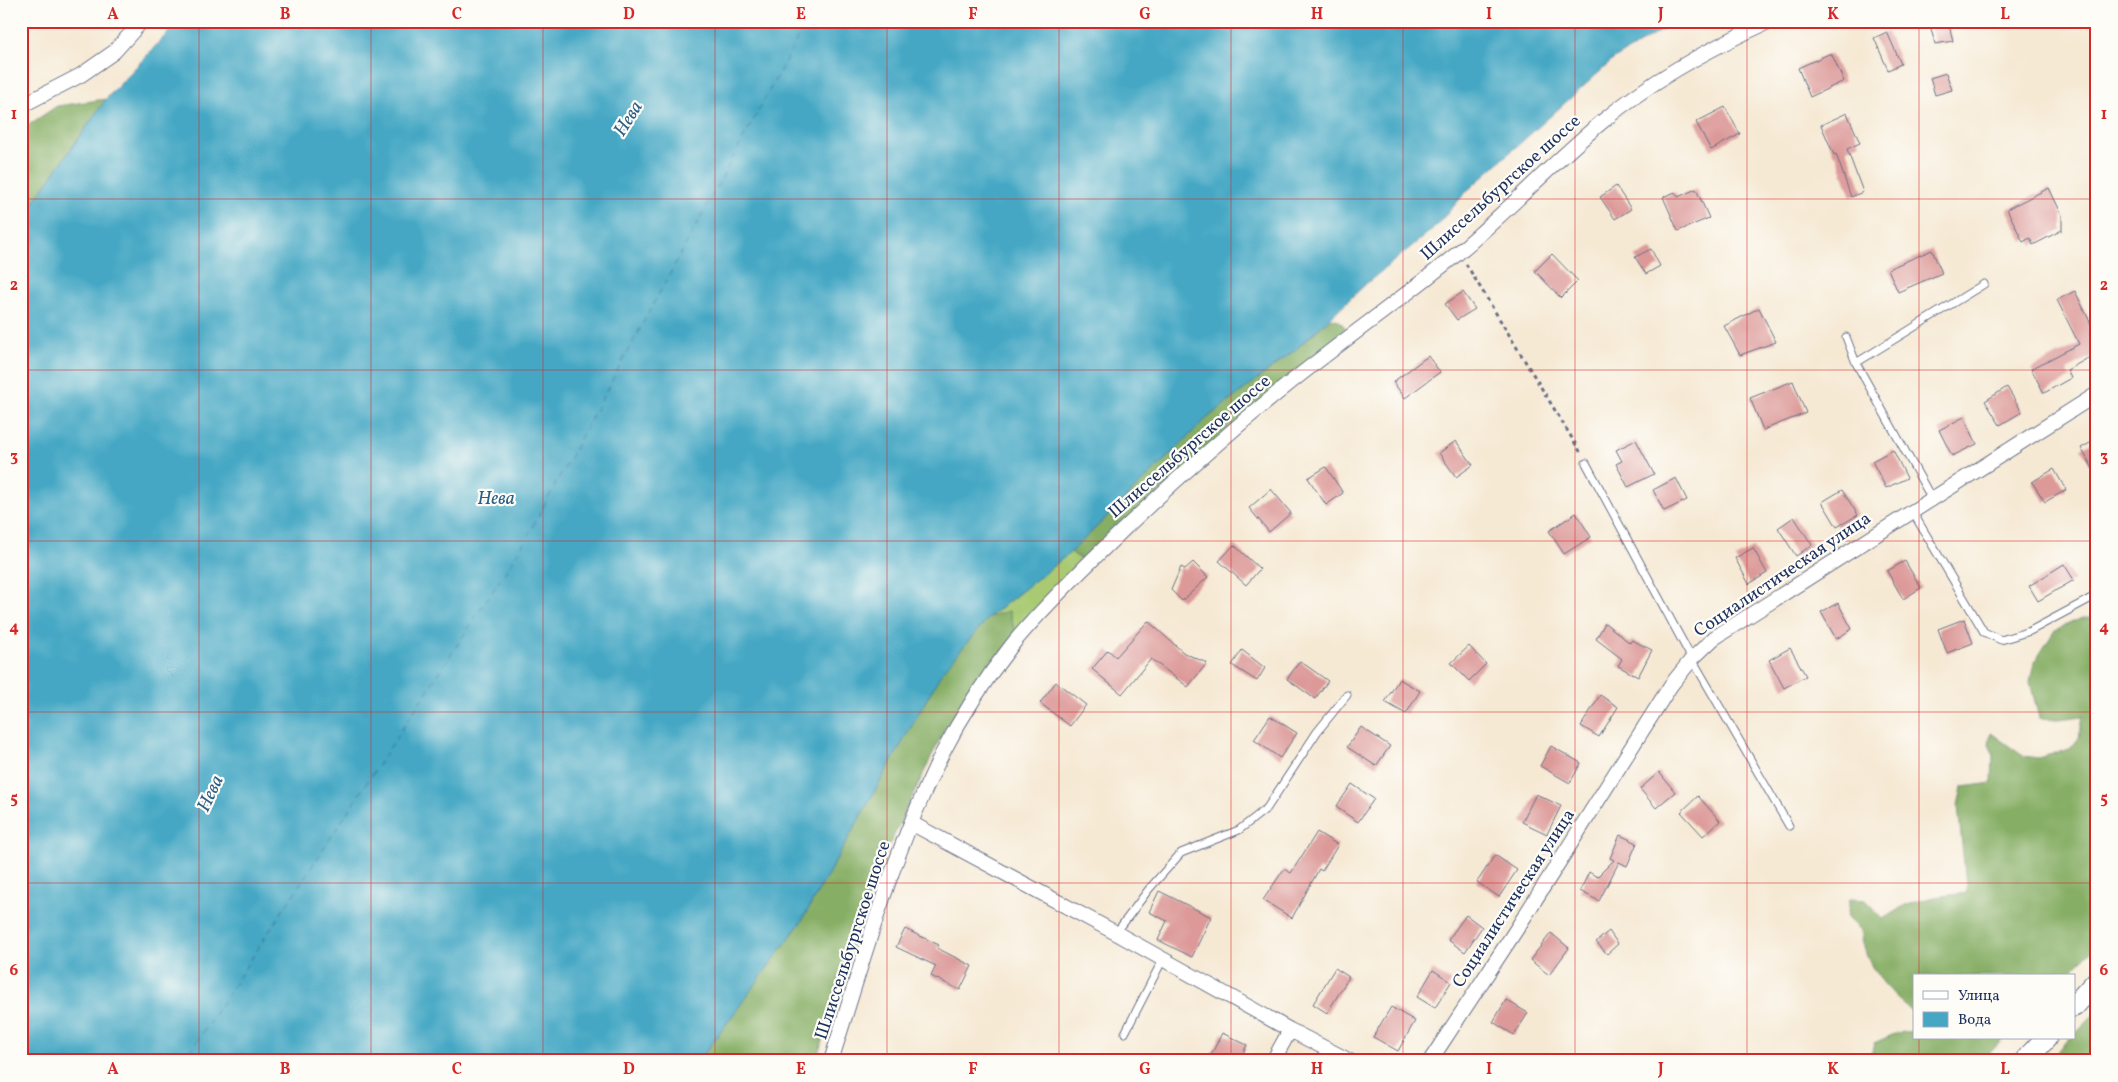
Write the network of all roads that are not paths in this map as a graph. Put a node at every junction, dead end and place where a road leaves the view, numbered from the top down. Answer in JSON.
{"nodes":[{"id":1,"x":142,"y":21,"type":"edge"},
{"id":2,"x":1770,"y":21,"type":"edge"},
{"id":3,"x":21,"y":106,"type":"edge"},
{"id":4,"x":1984,"y":284,"type":"dead end"},
{"id":5,"x":1846,"y":337,"type":"dead end"},
{"id":6,"x":1856,"y":363,"type":"junction"},
{"id":7,"x":2097,"y":394,"type":"edge"},
{"id":8,"x":1586,"y":462,"type":"road end"},
{"id":9,"x":1932,"y":499,"type":"junction"},
{"id":10,"x":1912,"y":511,"type":"junction"},
{"id":11,"x":2097,"y":594,"type":"edge"},
{"id":12,"x":1692,"y":658,"type":"junction"},
{"id":13,"x":1347,"y":695,"type":"dead end"},
{"id":14,"x":911,"y":824,"type":"junction"},
{"id":15,"x":1789,"y":826,"type":"dead end"},
{"id":16,"x":1116,"y":933,"type":"junction"},
{"id":17,"x":1162,"y":959,"type":"junction"},
{"id":18,"x":2097,"y":981,"type":"edge"},
{"id":19,"x":2076,"y":1004,"type":"edge"},
{"id":20,"x":1290,"y":1030,"type":"junction"},
{"id":21,"x":1125,"y":1032,"type":"dead end"},
{"id":22,"x":2044,"y":1040,"type":"edge"},
{"id":23,"x":831,"y":1061,"type":"edge"},
{"id":24,"x":1273,"y":1061,"type":"edge"},
{"id":25,"x":1350,"y":1061,"type":"edge"},
{"id":26,"x":1430,"y":1061,"type":"edge"},
{"id":27,"x":2025,"y":1061,"type":"edge"}],
"edges":[{"from":1,"to":3,"type":"street"},
{"from":2,"to":14,"type":"street","name":"Шлиссельбургское шоссе"},
{"from":4,"to":6,"type":"lane"},
{"from":5,"to":6,"type":"lane"},
{"from":6,"to":9,"type":"lane"},
{"from":7,"to":9,"type":"street","name":"Социалистическая улица"},
{"from":8,"to":12,"type":"lane"},
{"from":9,"to":10,"type":"street","name":"Социалистическая улица"},
{"from":10,"to":11,"type":"lane"},
{"from":10,"to":12,"type":"street","name":"Социалистическая улица"},
{"from":12,"to":15,"type":"lane"},
{"from":12,"to":26,"type":"street","name":"Социалистическая улица"},
{"from":13,"to":16,"type":"lane"},
{"from":14,"to":16,"type":"street"},
{"from":14,"to":23,"type":"street","name":"Шлиссельбургское шоссе"},
{"from":16,"to":17,"type":"street"},
{"from":17,"to":20,"type":"street"},
{"from":17,"to":21,"type":"lane"},
{"from":18,"to":19,"type":"main road"},
{"from":20,"to":24,"type":"street"},
{"from":20,"to":25,"type":"street"},
{"from":22,"to":27,"type":"main road"}]}
